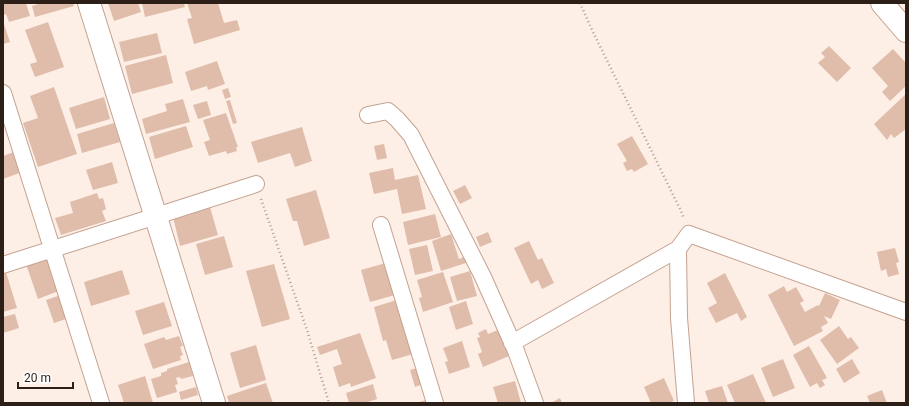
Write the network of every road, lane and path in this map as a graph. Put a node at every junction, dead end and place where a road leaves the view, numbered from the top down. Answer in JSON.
{"nodes":[{"id":1,"x":89,"y":3,"type":"edge"},
{"id":2,"x":580,"y":3,"type":"edge"},
{"id":3,"x":882,"y":3,"type":"edge"},
{"id":4,"x":906,"y":31,"type":"edge"},
{"id":5,"x":3,"y":93,"type":"edge"},
{"id":6,"x":368,"y":115,"type":"dead end"},
{"id":7,"x":256,"y":184,"type":"joint"},
{"id":8,"x":155,"y":216,"type":"junction"},
{"id":9,"x":381,"y":225,"type":"dead end"},
{"id":10,"x":689,"y":234,"type":"junction"},
{"id":11,"x":52,"y":249,"type":"junction"},
{"id":12,"x":678,"y":249,"type":"junction"},
{"id":13,"x":3,"y":265,"type":"edge"},
{"id":14,"x":906,"y":312,"type":"edge"},
{"id":15,"x":512,"y":343,"type":"junction"},
{"id":16,"x":101,"y":403,"type":"edge"},
{"id":17,"x":214,"y":403,"type":"edge"},
{"id":18,"x":329,"y":403,"type":"edge"},
{"id":19,"x":435,"y":403,"type":"edge"},
{"id":20,"x":535,"y":403,"type":"edge"},
{"id":21,"x":686,"y":403,"type":"edge"}],
"edges":[{"from":1,"to":8,"type":"street"},
{"from":2,"to":10,"type":"path"},
{"from":3,"to":4,"type":"street"},
{"from":5,"to":11,"type":"street"},
{"from":6,"to":15,"type":"street"},
{"from":7,"to":8,"type":"street"},
{"from":7,"to":18,"type":"path"},
{"from":8,"to":11,"type":"street"},
{"from":8,"to":17,"type":"street"},
{"from":9,"to":19,"type":"street"},
{"from":10,"to":12,"type":"street"},
{"from":10,"to":14,"type":"street"},
{"from":11,"to":13,"type":"street"},
{"from":11,"to":16,"type":"street"},
{"from":12,"to":15,"type":"street"},
{"from":12,"to":21,"type":"street"},
{"from":15,"to":20,"type":"street"}]}
